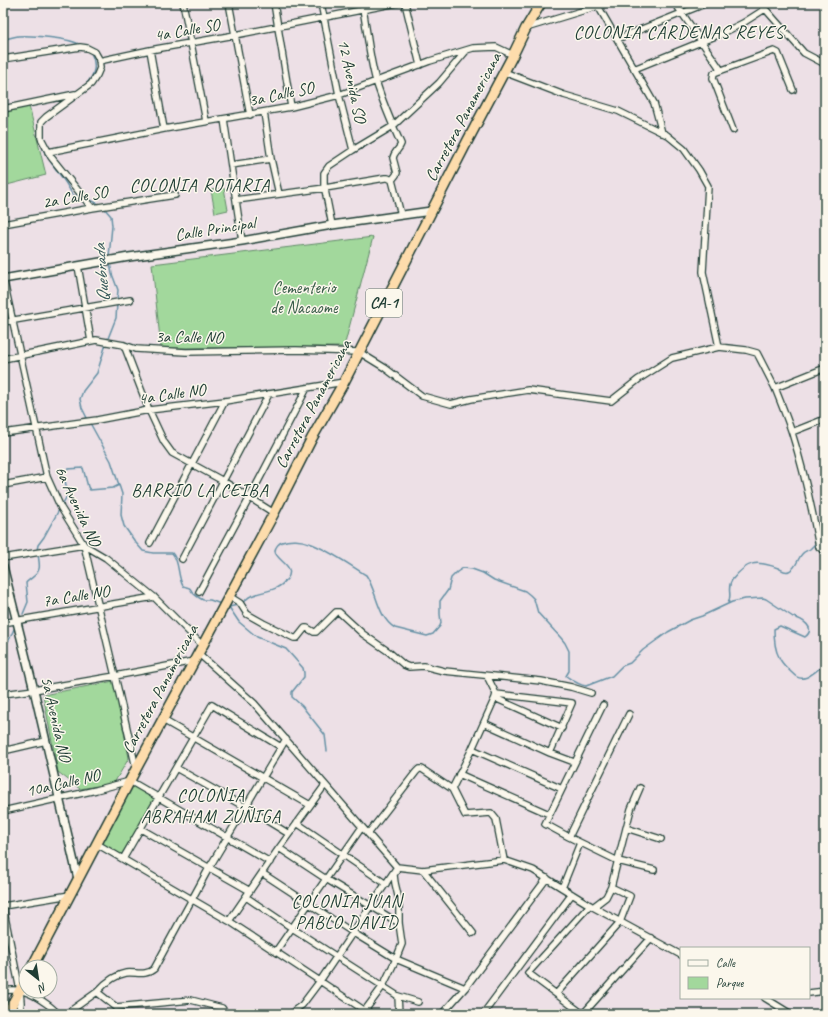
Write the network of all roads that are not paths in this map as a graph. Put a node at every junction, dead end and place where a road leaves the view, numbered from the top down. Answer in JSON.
{"nodes":[{"id":1,"x":182,"y":3,"type":"edge"},
{"id":2,"x":230,"y":3,"type":"edge"},
{"id":3,"x":274,"y":3,"type":"edge"},
{"id":4,"x":321,"y":3,"type":"edge"},
{"id":5,"x":362,"y":3,"type":"edge"},
{"id":6,"x":397,"y":3,"type":"edge"},
{"id":7,"x":405,"y":3,"type":"edge"},
{"id":8,"x":541,"y":3,"type":"edge"},
{"id":9,"x":608,"y":3,"type":"edge"},
{"id":10,"x":675,"y":3,"type":"edge"},
{"id":11,"x":707,"y":3,"type":"edge"},
{"id":12,"x":760,"y":3,"type":"edge"},
{"id":13,"x":598,"y":6,"type":"junction"},
{"id":14,"x":363,"y":9,"type":"junction"},
{"id":15,"x":765,"y":9,"type":"junction"},
{"id":16,"x":682,"y":13,"type":"junction"},
{"id":17,"x":324,"y":17,"type":"junction"},
{"id":18,"x":278,"y":26,"type":"junction"},
{"id":19,"x":526,"y":28,"type":"junction"},
{"id":20,"x":235,"y":35,"type":"junction"},
{"id":21,"x":617,"y":39,"type":"junction"},
{"id":22,"x":701,"y":42,"type":"junction"},
{"id":23,"x":191,"y":43,"type":"junction"},
{"id":24,"x":150,"y":50,"type":"junction"},
{"id":25,"x":467,"y":50,"type":"junction"},
{"id":26,"x":513,"y":55,"type":"junction"},
{"id":27,"x":3,"y":59,"type":"edge"},
{"id":28,"x":99,"y":60,"type":"junction"},
{"id":29,"x":825,"y":64,"type":"edge"},
{"id":30,"x":420,"y":65,"type":"junction"},
{"id":31,"x":634,"y":69,"type":"junction"},
{"id":32,"x":721,"y":70,"type":"junction"},
{"id":33,"x":504,"y":72,"type":"junction"},
{"id":34,"x":376,"y":81,"type":"junction"},
{"id":35,"x":793,"y":90,"type":"dead end"},
{"id":36,"x":78,"y":94,"type":"junction"},
{"id":37,"x":339,"y":95,"type":"junction"},
{"id":38,"x":291,"y":107,"type":"junction"},
{"id":39,"x":3,"y":109,"type":"edge"},
{"id":40,"x":264,"y":112,"type":"junction"},
{"id":41,"x":250,"y":115,"type":"junction"},
{"id":42,"x":224,"y":119,"type":"junction"},
{"id":43,"x":206,"y":121,"type":"junction"},
{"id":44,"x":393,"y":126,"type":"junction"},
{"id":45,"x":164,"y":129,"type":"junction"},
{"id":46,"x":733,"y":130,"type":"dead end"},
{"id":47,"x":662,"y":133,"type":"junction"},
{"id":48,"x":353,"y":150,"type":"junction"},
{"id":49,"x":48,"y":152,"type":"junction"},
{"id":50,"x":272,"y":159,"type":"junction"},
{"id":51,"x":231,"y":165,"type":"junction"},
{"id":52,"x":392,"y":180,"type":"junction"},
{"id":53,"x":325,"y":188,"type":"junction"},
{"id":54,"x":279,"y":194,"type":"junction"},
{"id":55,"x":175,"y":195,"type":"dead end"},
{"id":56,"x":236,"y":200,"type":"junction"},
{"id":57,"x":92,"y":208,"type":"junction"},
{"id":58,"x":431,"y":211,"type":"junction"},
{"id":59,"x":401,"y":215,"type":"junction"},
{"id":60,"x":3,"y":224,"type":"edge"},
{"id":61,"x":332,"y":225,"type":"junction"},
{"id":62,"x":242,"y":241,"type":"junction"},
{"id":63,"x":78,"y":266,"type":"junction"},
{"id":64,"x":3,"y":278,"type":"edge"},
{"id":65,"x":130,"y":300,"type":"dead end"},
{"id":66,"x":85,"y":307,"type":"junction"},
{"id":67,"x":12,"y":320,"type":"junction"},
{"id":68,"x":3,"y":322,"type":"edge"},
{"id":69,"x":91,"y":341,"type":"junction"},
{"id":70,"x":124,"y":344,"type":"junction"},
{"id":71,"x":719,"y":347,"type":"junction"},
{"id":72,"x":359,"y":352,"type":"junction"},
{"id":73,"x":20,"y":355,"type":"junction"},
{"id":74,"x":3,"y":358,"type":"edge"},
{"id":75,"x":825,"y":368,"type":"edge"},
{"id":76,"x":344,"y":382,"type":"junction"},
{"id":77,"x":307,"y":388,"type":"junction"},
{"id":78,"x":775,"y":388,"type":"junction"},
{"id":79,"x":269,"y":394,"type":"junction"},
{"id":80,"x":225,"y":401,"type":"junction"},
{"id":81,"x":149,"y":410,"type":"junction"},
{"id":82,"x":825,"y":419,"type":"edge"},
{"id":83,"x":37,"y":428,"type":"junction"},
{"id":84,"x":792,"y":432,"type":"junction"},
{"id":85,"x":3,"y":433,"type":"edge"},
{"id":86,"x":192,"y":464,"type":"junction"},
{"id":87,"x":47,"y":477,"type":"junction"},
{"id":88,"x":223,"y":481,"type":"junction"},
{"id":89,"x":3,"y":485,"type":"edge"},
{"id":90,"x":250,"y":497,"type":"junction"},
{"id":91,"x":274,"y":512,"type":"junction"},
{"id":92,"x":150,"y":543,"type":"dead end"},
{"id":93,"x":84,"y":545,"type":"junction"},
{"id":94,"x":825,"y":552,"type":"edge"},
{"id":95,"x":3,"y":558,"type":"edge"},
{"id":96,"x":182,"y":559,"type":"dead end"},
{"id":97,"x":3,"y":566,"type":"edge"},
{"id":98,"x":199,"y":592,"type":"dead end"},
{"id":99,"x":154,"y":597,"type":"junction"},
{"id":100,"x":226,"y":602,"type":"junction"},
{"id":101,"x":98,"y":607,"type":"junction"},
{"id":102,"x":16,"y":620,"type":"junction"},
{"id":103,"x":3,"y":623,"type":"edge"},
{"id":104,"x":198,"y":653,"type":"junction"},
{"id":105,"x":115,"y":676,"type":"junction"},
{"id":106,"x":488,"y":676,"type":"junction"},
{"id":107,"x":34,"y":690,"type":"junction"},
{"id":108,"x":5,"y":693,"type":"edge"},
{"id":109,"x":591,"y":693,"type":"dead end"},
{"id":110,"x":496,"y":696,"type":"junction"},
{"id":111,"x":603,"y":705,"type":"dead end"},
{"id":112,"x":629,"y":714,"type":"dead end"},
{"id":113,"x":163,"y":720,"type":"junction"},
{"id":114,"x":484,"y":723,"type":"junction"},
{"id":115,"x":562,"y":728,"type":"junction"},
{"id":116,"x":194,"y":737,"type":"junction"},
{"id":117,"x":286,"y":739,"type":"junction"},
{"id":118,"x":46,"y":741,"type":"junction"},
{"id":119,"x":280,"y":747,"type":"junction"},
{"id":120,"x":472,"y":749,"type":"junction"},
{"id":121,"x":3,"y":751,"type":"edge"},
{"id":122,"x":550,"y":753,"type":"junction"},
{"id":123,"x":574,"y":762,"type":"junction"},
{"id":124,"x":176,"y":768,"type":"junction"},
{"id":125,"x":136,"y":769,"type":"junction"},
{"id":126,"x":459,"y":774,"type":"junction"},
{"id":127,"x":262,"y":777,"type":"junction"},
{"id":128,"x":130,"y":781,"type":"junction"},
{"id":129,"x":325,"y":785,"type":"junction"},
{"id":130,"x":640,"y":788,"type":"dead end"},
{"id":131,"x":452,"y":789,"type":"junction"},
{"id":132,"x":562,"y":789,"type":"junction"},
{"id":133,"x":59,"y":798,"type":"junction"},
{"id":134,"x":159,"y":798,"type":"junction"},
{"id":135,"x":310,"y":805,"type":"junction"},
{"id":136,"x":245,"y":807,"type":"junction"},
{"id":137,"x":3,"y":811,"type":"edge"},
{"id":138,"x":549,"y":814,"type":"junction"},
{"id":139,"x":297,"y":823,"type":"junction"},
{"id":140,"x":362,"y":827,"type":"junction"},
{"id":141,"x":626,"y":828,"type":"junction"},
{"id":142,"x":141,"y":829,"type":"junction"},
{"id":143,"x":289,"y":834,"type":"junction"},
{"id":144,"x":368,"y":834,"type":"junction"},
{"id":145,"x":227,"y":837,"type":"junction"},
{"id":146,"x":569,"y":837,"type":"junction"},
{"id":147,"x":661,"y":839,"type":"dead end"},
{"id":148,"x":580,"y":842,"type":"junction"},
{"id":149,"x":97,"y":844,"type":"junction"},
{"id":150,"x":278,"y":848,"type":"junction"},
{"id":151,"x":343,"y":855,"type":"junction"},
{"id":152,"x":123,"y":859,"type":"junction"},
{"id":153,"x":504,"y":860,"type":"junction"},
{"id":154,"x":618,"y":861,"type":"junction"},
{"id":155,"x":270,"y":862,"type":"junction"},
{"id":156,"x":397,"y":867,"type":"junction"},
{"id":157,"x":209,"y":868,"type":"junction"},
{"id":158,"x":422,"y":870,"type":"junction"},
{"id":159,"x":654,"y":870,"type":"dead end"},
{"id":160,"x":262,"y":873,"type":"junction"},
{"id":161,"x":547,"y":878,"type":"junction"},
{"id":162,"x":78,"y":879,"type":"junction"},
{"id":163,"x":326,"y":879,"type":"junction"},
{"id":164,"x":386,"y":884,"type":"junction"},
{"id":165,"x":611,"y":887,"type":"junction"},
{"id":166,"x":562,"y":888,"type":"junction"},
{"id":167,"x":250,"y":891,"type":"junction"},
{"id":168,"x":572,"y":894,"type":"junction"},
{"id":169,"x":70,"y":895,"type":"junction"},
{"id":170,"x":246,"y":897,"type":"junction"},
{"id":171,"x":192,"y":899,"type":"junction"},
{"id":172,"x":308,"y":904,"type":"junction"},
{"id":173,"x":371,"y":906,"type":"junction"},
{"id":174,"x":591,"y":906,"type":"junction"},
{"id":175,"x":3,"y":907,"type":"edge"},
{"id":176,"x":229,"y":921,"type":"junction"},
{"id":177,"x":620,"y":922,"type":"junction"},
{"id":178,"x":399,"y":923,"type":"junction"},
{"id":179,"x":292,"y":928,"type":"junction"},
{"id":180,"x":352,"y":932,"type":"junction"},
{"id":181,"x":473,"y":933,"type":"dead end"},
{"id":182,"x":651,"y":938,"type":"junction"},
{"id":183,"x":276,"y":951,"type":"junction"},
{"id":184,"x":680,"y":954,"type":"edge"},
{"id":185,"x":336,"y":956,"type":"junction"},
{"id":186,"x":36,"y":959,"type":"edge"},
{"id":187,"x":396,"y":959,"type":"junction"},
{"id":188,"x":18,"y":980,"type":"edge"},
{"id":189,"x":320,"y":981,"type":"junction"},
{"id":190,"x":383,"y":986,"type":"junction"},
{"id":191,"x":465,"y":988,"type":"junction"},
{"id":192,"x":18,"y":990,"type":"edge"},
{"id":193,"x":3,"y":991,"type":"edge"},
{"id":194,"x":825,"y":991,"type":"edge"},
{"id":195,"x":97,"y":992,"type":"junction"},
{"id":196,"x":810,"y":993,"type":"edge"},
{"id":197,"x":18,"y":994,"type":"edge"},
{"id":198,"x":556,"y":994,"type":"junction"},
{"id":199,"x":398,"y":996,"type":"junction"},
{"id":200,"x":21,"y":999,"type":"edge"},
{"id":201,"x":40,"y":999,"type":"edge"},
{"id":202,"x":769,"y":999,"type":"edge"},
{"id":203,"x":110,"y":1002,"type":"junction"},
{"id":204,"x":418,"y":1002,"type":"dead end"},
{"id":205,"x":366,"y":1013,"type":"edge"},
{"id":206,"x":7,"y":1014,"type":"edge"},
{"id":207,"x":23,"y":1014,"type":"edge"},
{"id":208,"x":58,"y":1014,"type":"edge"},
{"id":209,"x":66,"y":1014,"type":"edge"},
{"id":210,"x":117,"y":1014,"type":"edge"},
{"id":211,"x":226,"y":1014,"type":"edge"},
{"id":212,"x":292,"y":1014,"type":"edge"},
{"id":213,"x":399,"y":1014,"type":"edge"},
{"id":214,"x":442,"y":1014,"type":"edge"},
{"id":215,"x":483,"y":1014,"type":"edge"},
{"id":216,"x":583,"y":1014,"type":"edge"},
{"id":217,"x":791,"y":1014,"type":"edge"}],
"edges":[{"from":1,"to":23,"type":"street"},
{"from":2,"to":20,"type":"street"},
{"from":3,"to":18,"type":"street"},
{"from":4,"to":17,"type":"street","name":"12 Avenida SO"},
{"from":5,"to":14,"type":"street"},
{"from":6,"to":14,"type":"street","name":"4a Calle SO"},
{"from":7,"to":30,"type":"street"},
{"from":8,"to":19,"type":"highway","name":"Carretera Panamericana","number":"CA-1"},
{"from":9,"to":13,"type":"street"},
{"from":10,"to":16,"type":"street"},
{"from":11,"to":16,"type":"street"},
{"from":12,"to":15,"type":"street"},
{"from":13,"to":19,"type":"street"},
{"from":13,"to":21,"type":"street"},
{"from":14,"to":17,"type":"street","name":"4a Calle SO"},
{"from":14,"to":34,"type":"street"},
{"from":15,"to":22,"type":"street"},
{"from":15,"to":29,"type":"street"},
{"from":16,"to":21,"type":"street"},
{"from":16,"to":22,"type":"street"},
{"from":17,"to":18,"type":"street","name":"4a Calle SO"},
{"from":17,"to":37,"type":"street","name":"12 Avenida SO"},
{"from":18,"to":20,"type":"street","name":"4a Calle SO"},
{"from":18,"to":38,"type":"street"},
{"from":19,"to":26,"type":"highway","name":"Carretera Panamericana","number":"CA-1"},
{"from":20,"to":23,"type":"street","name":"4a Calle SO"},
{"from":20,"to":41,"type":"street"},
{"from":21,"to":31,"type":"street"},
{"from":22,"to":31,"type":"street"},
{"from":22,"to":32,"type":"street"},
{"from":23,"to":24,"type":"street","name":"4a Calle SO"},
{"from":23,"to":43,"type":"street"},
{"from":24,"to":28,"type":"street","name":"4a Calle SO"},
{"from":24,"to":45,"type":"street"},
{"from":25,"to":26,"type":"street","name":"3a Calle SO"},
{"from":25,"to":30,"type":"street","name":"3a Calle SO"},
{"from":25,"to":44,"type":"street"},
{"from":26,"to":33,"type":"highway","name":"Carretera Panamericana","number":"CA-1"},
{"from":27,"to":28,"type":"street"},
{"from":28,"to":36,"type":"street"},
{"from":30,"to":34,"type":"street","name":"3a Calle SO"},
{"from":31,"to":47,"type":"street"},
{"from":32,"to":35,"type":"street"},
{"from":32,"to":46,"type":"street"},
{"from":33,"to":47,"type":"street"},
{"from":33,"to":58,"type":"highway","name":"Carretera Panamericana","number":"CA-1"},
{"from":34,"to":37,"type":"street","name":"3a Calle SO"},
{"from":34,"to":44,"type":"street"},
{"from":36,"to":39,"type":"street"},
{"from":36,"to":49,"type":"street"},
{"from":37,"to":38,"type":"street","name":"3a Calle SO"},
{"from":37,"to":48,"type":"street","name":"12 Avenida SO"},
{"from":38,"to":40,"type":"street","name":"3a Calle SO"},
{"from":40,"to":41,"type":"street","name":"3a Calle SO"},
{"from":40,"to":50,"type":"street"},
{"from":41,"to":42,"type":"street","name":"3a Calle SO"},
{"from":42,"to":43,"type":"street","name":"3a Calle SO"},
{"from":42,"to":51,"type":"street"},
{"from":43,"to":45,"type":"street","name":"3a Calle SO"},
{"from":44,"to":48,"type":"street"},
{"from":44,"to":52,"type":"street"},
{"from":45,"to":49,"type":"street","name":"3a Calle SO"},
{"from":47,"to":71,"type":"street"},
{"from":48,"to":53,"type":"street"},
{"from":49,"to":57,"type":"street"},
{"from":50,"to":51,"type":"street"},
{"from":50,"to":54,"type":"street"},
{"from":51,"to":56,"type":"street"},
{"from":52,"to":53,"type":"street"},
{"from":52,"to":59,"type":"street"},
{"from":53,"to":54,"type":"street"},
{"from":53,"to":61,"type":"street"},
{"from":54,"to":56,"type":"street"},
{"from":55,"to":57,"type":"street","name":"2a Calle SO"},
{"from":56,"to":62,"type":"street"},
{"from":57,"to":60,"type":"street","name":"2a Calle SO"},
{"from":58,"to":59,"type":"street","name":"Calle Principal"},
{"from":58,"to":72,"type":"highway","name":"Carretera Panamericana","number":"CA-1"},
{"from":59,"to":61,"type":"street","name":"Calle Principal"},
{"from":61,"to":62,"type":"street","name":"Calle Principal"},
{"from":62,"to":63,"type":"street","name":"Calle Principal"},
{"from":63,"to":64,"type":"street","name":"Calle Principal"},
{"from":63,"to":66,"type":"street"},
{"from":64,"to":67,"type":"street","name":"6a Avenida NO"},
{"from":65,"to":66,"type":"street"},
{"from":66,"to":67,"type":"street"},
{"from":66,"to":69,"type":"street"},
{"from":67,"to":68,"type":"street"},
{"from":67,"to":73,"type":"street","name":"6a Avenida NO"},
{"from":69,"to":70,"type":"street","name":"3a Calle NO"},
{"from":69,"to":73,"type":"street","name":"3a Calle NO"},
{"from":70,"to":72,"type":"street","name":"3a Calle NO"},
{"from":70,"to":81,"type":"street"},
{"from":71,"to":72,"type":"street"},
{"from":71,"to":78,"type":"street"},
{"from":72,"to":76,"type":"highway","name":"Carretera Panamericana","number":"CA-1"},
{"from":73,"to":74,"type":"street","name":"3a Calle NO"},
{"from":73,"to":83,"type":"street","name":"6a Avenida NO"},
{"from":75,"to":78,"type":"street"},
{"from":76,"to":77,"type":"street","name":"4a Calle NO"},
{"from":76,"to":91,"type":"highway","name":"Carretera Panamericana","number":"CA-1"},
{"from":77,"to":79,"type":"street","name":"4a Calle NO"},
{"from":77,"to":90,"type":"street"},
{"from":78,"to":84,"type":"street"},
{"from":79,"to":80,"type":"street","name":"4a Calle NO"},
{"from":79,"to":88,"type":"street"},
{"from":80,"to":81,"type":"street","name":"4a Calle NO"},
{"from":80,"to":86,"type":"street"},
{"from":81,"to":83,"type":"street","name":"4a Calle NO"},
{"from":81,"to":86,"type":"street"},
{"from":82,"to":84,"type":"street"},
{"from":83,"to":85,"type":"street","name":"4a Calle NO"},
{"from":83,"to":87,"type":"street","name":"6a Avenida NO"},
{"from":84,"to":94,"type":"street"},
{"from":86,"to":88,"type":"street"},
{"from":86,"to":92,"type":"street"},
{"from":87,"to":89,"type":"street"},
{"from":87,"to":93,"type":"street","name":"6a Avenida NO"},
{"from":88,"to":90,"type":"street"},
{"from":88,"to":96,"type":"street"},
{"from":90,"to":91,"type":"street"},
{"from":90,"to":98,"type":"street"},
{"from":91,"to":100,"type":"highway","name":"Carretera Panamericana","number":"CA-1"},
{"from":93,"to":95,"type":"street"},
{"from":93,"to":99,"type":"street"},
{"from":93,"to":101,"type":"street","name":"6a Avenida NO"},
{"from":97,"to":102,"type":"street","name":"5a Avenida NO"},
{"from":99,"to":101,"type":"street","name":"7a Calle NO"},
{"from":99,"to":104,"type":"street"},
{"from":100,"to":104,"type":"highway","name":"Carretera Panamericana","number":"CA-1"},
{"from":100,"to":106,"type":"street"},
{"from":101,"to":102,"type":"street","name":"7a Calle NO"},
{"from":101,"to":105,"type":"street","name":"6a Avenida NO"},
{"from":102,"to":103,"type":"street","name":"7a Calle NO"},
{"from":102,"to":107,"type":"street","name":"5a Avenida NO"},
{"from":104,"to":105,"type":"street"},
{"from":104,"to":113,"type":"highway","name":"Carretera Panamericana","number":"CA-1"},
{"from":104,"to":117,"type":"street"},
{"from":105,"to":107,"type":"street"},
{"from":105,"to":125,"type":"street","name":"6a Avenida NO"},
{"from":106,"to":109,"type":"street"},
{"from":106,"to":110,"type":"street"},
{"from":107,"to":108,"type":"street"},
{"from":107,"to":118,"type":"street","name":"5a Avenida NO"},
{"from":110,"to":114,"type":"street"},
{"from":110,"to":115,"type":"street"},
{"from":110,"to":115,"type":"street"},
{"from":111,"to":123,"type":"street"},
{"from":112,"to":146,"type":"street"},
{"from":113,"to":116,"type":"street"},
{"from":113,"to":125,"type":"highway","name":"Carretera Panamericana","number":"CA-1"},
{"from":114,"to":120,"type":"street"},
{"from":114,"to":122,"type":"street"},
{"from":115,"to":122,"type":"street"},
{"from":116,"to":119,"type":"street"},
{"from":116,"to":124,"type":"street"},
{"from":116,"to":127,"type":"street"},
{"from":117,"to":119,"type":"street"},
{"from":117,"to":129,"type":"street"},
{"from":118,"to":121,"type":"street"},
{"from":118,"to":133,"type":"street","name":"5a Avenida NO"},
{"from":119,"to":127,"type":"street"},
{"from":120,"to":126,"type":"street"},
{"from":120,"to":132,"type":"street"},
{"from":122,"to":123,"type":"street"},
{"from":123,"to":132,"type":"street"},
{"from":124,"to":134,"type":"street"},
{"from":124,"to":136,"type":"street"},
{"from":125,"to":128,"type":"highway","name":"Carretera Panamericana","number":"CA-1"},
{"from":126,"to":131,"type":"street"},
{"from":126,"to":138,"type":"street"},
{"from":127,"to":135,"type":"street"},
{"from":127,"to":136,"type":"street"},
{"from":128,"to":133,"type":"street","name":"10a Calle NO"},
{"from":128,"to":134,"type":"street"},
{"from":128,"to":149,"type":"highway","name":"Carretera Panamericana","number":"CA-1"},
{"from":129,"to":135,"type":"street"},
{"from":129,"to":140,"type":"street"},
{"from":130,"to":141,"type":"street"},
{"from":131,"to":144,"type":"street"},
{"from":131,"to":153,"type":"street"},
{"from":132,"to":138,"type":"street"},
{"from":133,"to":137,"type":"street","name":"10a Calle NO"},
{"from":133,"to":162,"type":"street","name":"5a Avenida NO"},
{"from":134,"to":142,"type":"street"},
{"from":134,"to":145,"type":"street"},
{"from":135,"to":139,"type":"street"},
{"from":136,"to":143,"type":"street"},
{"from":136,"to":145,"type":"street"},
{"from":138,"to":146,"type":"street"},
{"from":139,"to":143,"type":"street"},
{"from":139,"to":151,"type":"street"},
{"from":140,"to":144,"type":"street"},
{"from":140,"to":151,"type":"street"},
{"from":141,"to":147,"type":"street"},
{"from":141,"to":154,"type":"street"},
{"from":142,"to":152,"type":"street"},
{"from":142,"to":157,"type":"street"},
{"from":143,"to":150,"type":"street"},
{"from":144,"to":156,"type":"street"},
{"from":145,"to":155,"type":"street"},
{"from":145,"to":157,"type":"street"},
{"from":146,"to":148,"type":"street"},
{"from":148,"to":154,"type":"street"},
{"from":148,"to":166,"type":"street"},
{"from":149,"to":152,"type":"street"},
{"from":149,"to":162,"type":"highway","name":"Carretera Panamericana","number":"CA-1"},
{"from":150,"to":155,"type":"street"},
{"from":150,"to":163,"type":"street"},
{"from":151,"to":163,"type":"street"},
{"from":151,"to":164,"type":"street"},
{"from":152,"to":171,"type":"street"},
{"from":153,"to":158,"type":"street"},
{"from":153,"to":161,"type":"street"},
{"from":154,"to":159,"type":"street"},
{"from":154,"to":165,"type":"street"},
{"from":155,"to":160,"type":"street"},
{"from":156,"to":158,"type":"street"},
{"from":156,"to":164,"type":"street"},
{"from":156,"to":178,"type":"street"},
{"from":157,"to":167,"type":"street"},
{"from":157,"to":171,"type":"street"},
{"from":158,"to":181,"type":"street"},
{"from":160,"to":167,"type":"street"},
{"from":160,"to":172,"type":"street"},
{"from":161,"to":166,"type":"street"},
{"from":161,"to":191,"type":"street"},
{"from":162,"to":169,"type":"highway","name":"Carretera Panamericana","number":"CA-1"},
{"from":163,"to":172,"type":"street"},
{"from":163,"to":173,"type":"street"},
{"from":164,"to":173,"type":"street"},
{"from":165,"to":174,"type":"street"},
{"from":165,"to":177,"type":"street"},
{"from":166,"to":168,"type":"street"},
{"from":167,"to":170,"type":"street"},
{"from":168,"to":174,"type":"street"},
{"from":168,"to":215,"type":"street"},
{"from":169,"to":175,"type":"street"},
{"from":169,"to":186,"type":"highway","name":"Carretera Panamericana","number":"CA-1"},
{"from":170,"to":176,"type":"street"},
{"from":170,"to":179,"type":"street"},
{"from":171,"to":176,"type":"street"},
{"from":171,"to":195,"type":"street"},
{"from":172,"to":179,"type":"street"},
{"from":172,"to":180,"type":"street"},
{"from":173,"to":178,"type":"street"},
{"from":173,"to":180,"type":"street"},
{"from":174,"to":177,"type":"street"},
{"from":174,"to":198,"type":"street"},
{"from":175,"to":188,"type":"street"},
{"from":176,"to":183,"type":"street"},
{"from":177,"to":182,"type":"street"},
{"from":177,"to":198,"type":"street"},
{"from":178,"to":187,"type":"street"},
{"from":179,"to":183,"type":"street"},
{"from":179,"to":185,"type":"street"},
{"from":180,"to":185,"type":"street"},
{"from":180,"to":187,"type":"street"},
{"from":182,"to":184,"type":"street"},
{"from":182,"to":216,"type":"street"},
{"from":183,"to":189,"type":"street"},
{"from":185,"to":189,"type":"street"},
{"from":185,"to":190,"type":"street"},
{"from":187,"to":190,"type":"street"},
{"from":187,"to":191,"type":"street"},
{"from":189,"to":205,"type":"street"},
{"from":189,"to":212,"type":"street"},
{"from":190,"to":199,"type":"street"},
{"from":190,"to":205,"type":"street"},
{"from":191,"to":214,"type":"street"},
{"from":192,"to":193,"type":"street"},
{"from":194,"to":196,"type":"street"},
{"from":195,"to":203,"type":"street"},
{"from":195,"to":209,"type":"street"},
{"from":197,"to":206,"type":"highway"},
{"from":198,"to":216,"type":"street"},
{"from":199,"to":204,"type":"street"},
{"from":199,"to":213,"type":"street"},
{"from":200,"to":207,"type":"street"},
{"from":201,"to":208,"type":"street"},
{"from":202,"to":217,"type":"street"},
{"from":203,"to":210,"type":"street"},
{"from":203,"to":211,"type":"street"}]}
